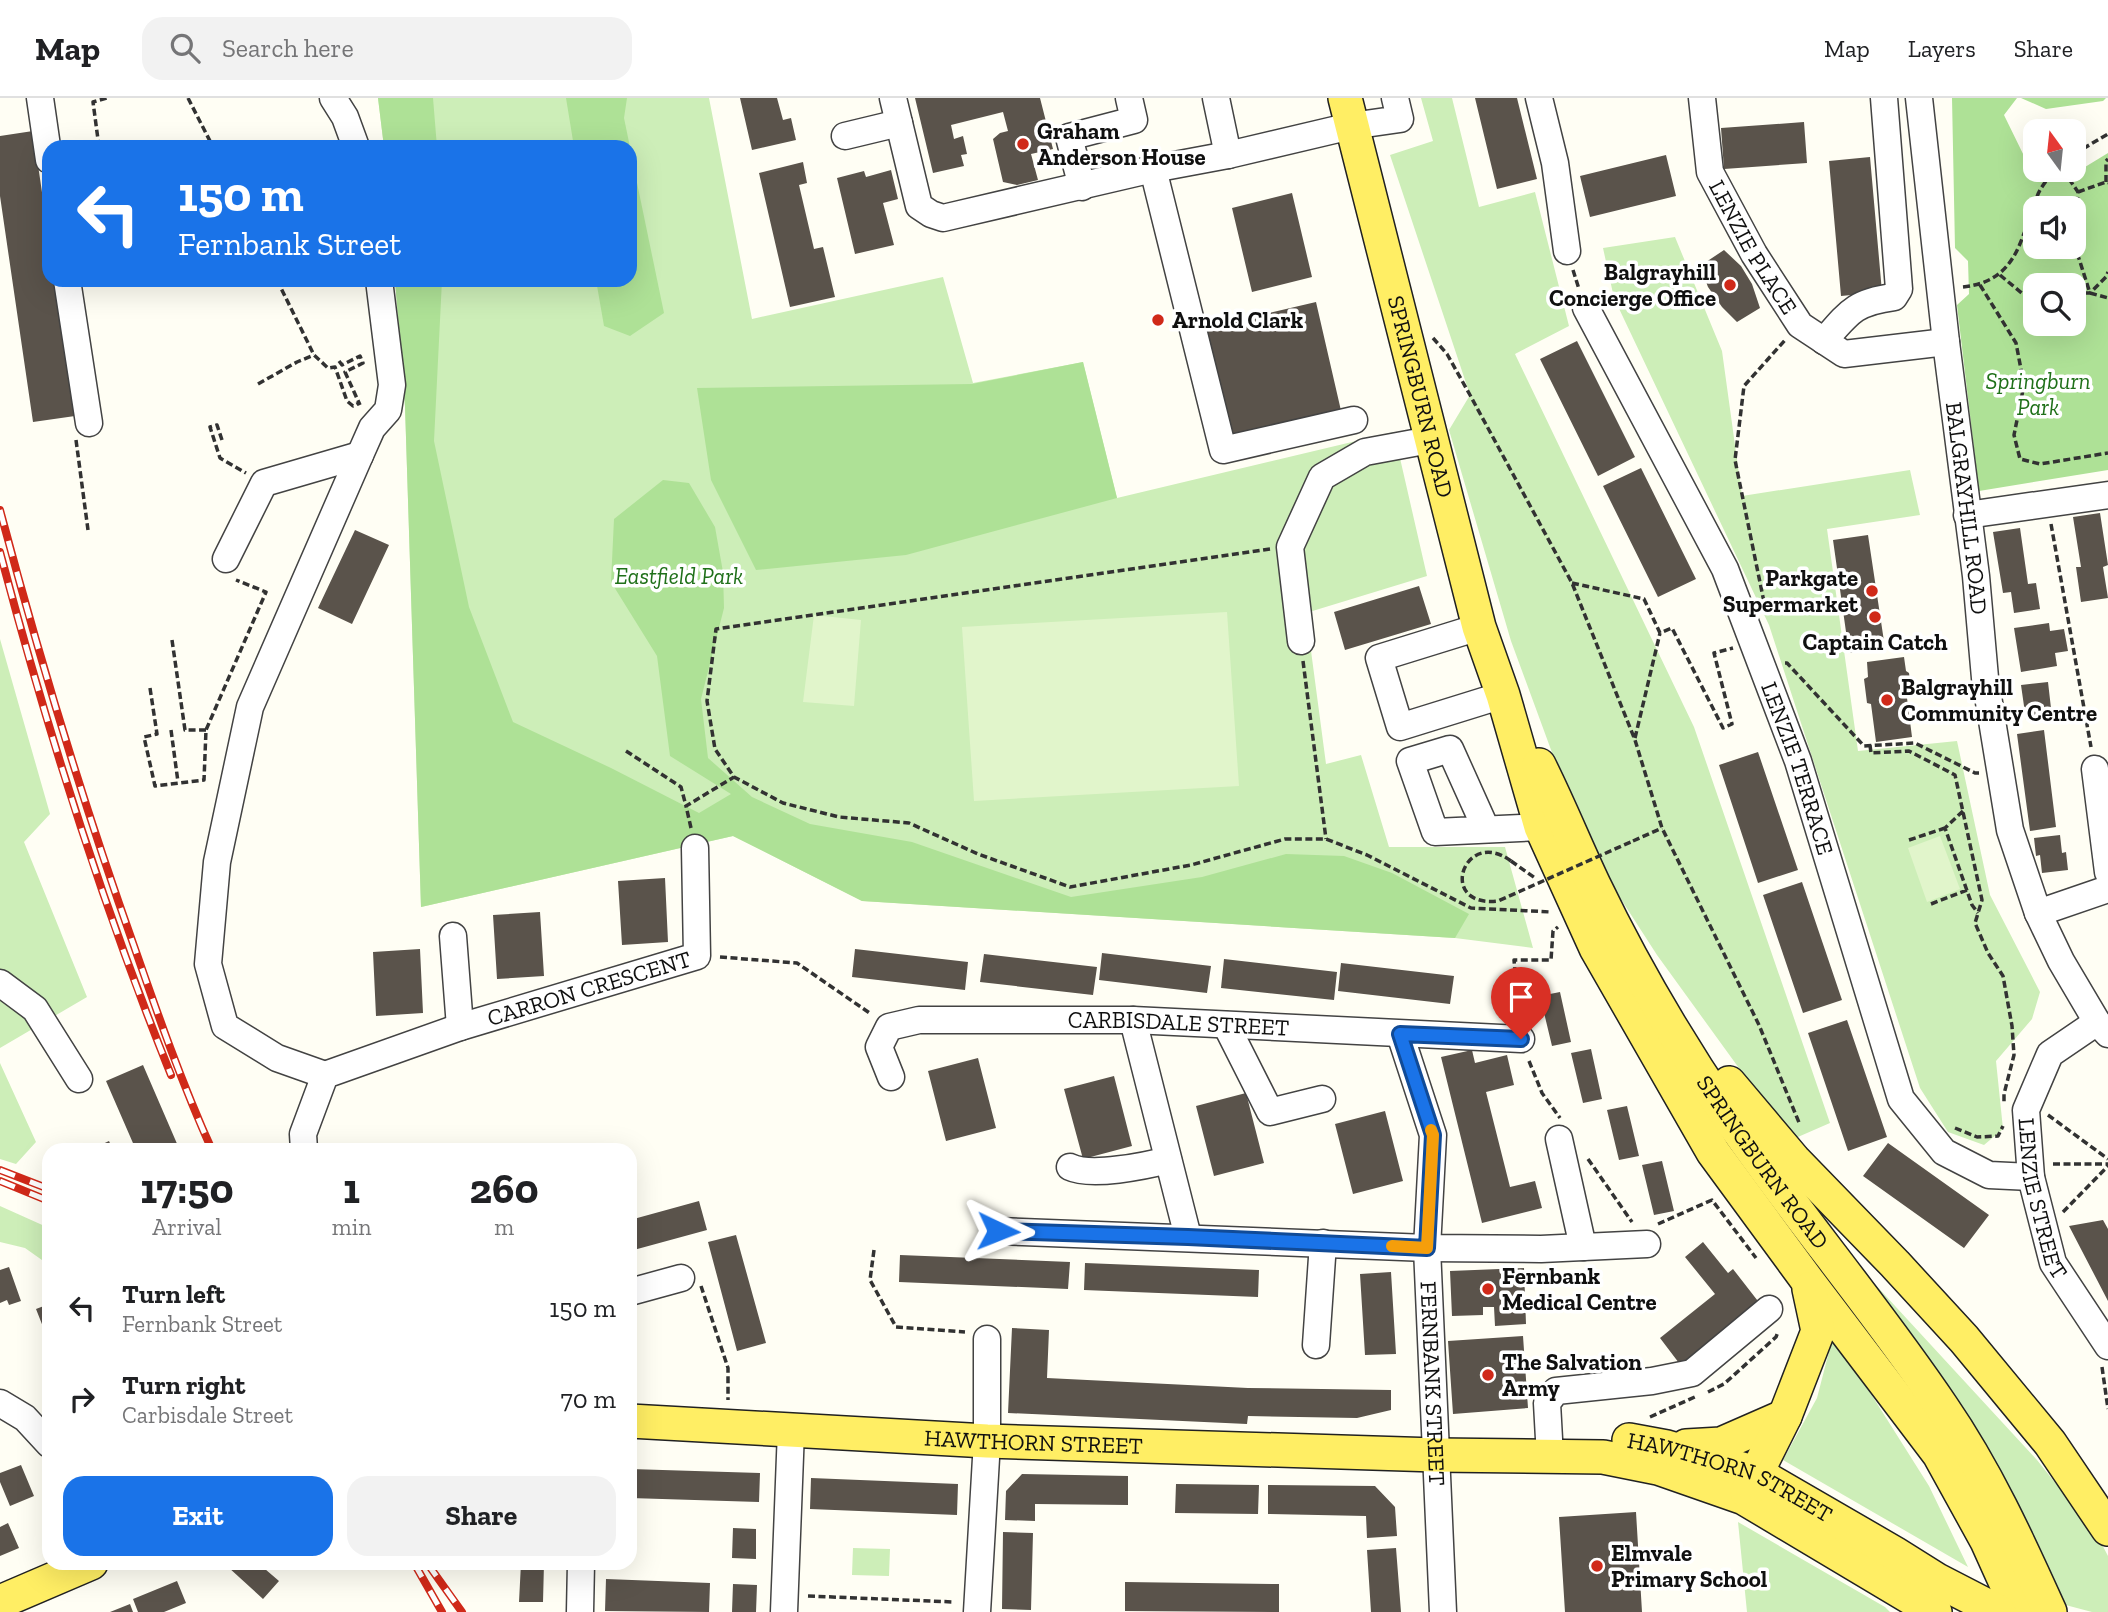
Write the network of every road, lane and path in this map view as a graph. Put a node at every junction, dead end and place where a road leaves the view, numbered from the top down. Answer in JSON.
{"nodes":[{"id":1,"x":40,"y":98,"type":"edge"},
{"id":2,"x":107,"y":98,"type":"edge"},
{"id":3,"x":188,"y":98,"type":"edge"},
{"id":4,"x":333,"y":98,"type":"edge"},
{"id":5,"x":1129,"y":98,"type":"edge"},
{"id":6,"x":1395,"y":98,"type":"edge"},
{"id":7,"x":1539,"y":98,"type":"edge"},
{"id":8,"x":1702,"y":98,"type":"edge"},
{"id":9,"x":1884,"y":98,"type":"edge"},
{"id":10,"x":1919,"y":98,"type":"edge"},
{"id":11,"x":1218,"y":107,"type":"edge"},
{"id":12,"x":896,"y":111,"type":"edge"},
{"id":13,"x":1348,"y":112,"type":"edge"},
{"id":14,"x":2108,"y":134,"type":"edge"},
{"id":15,"x":845,"y":136,"type":"dead end"},
{"id":16,"x":46,"y":140,"type":"edge"},
{"id":17,"x":98,"y":140,"type":"edge"},
{"id":18,"x":209,"y":140,"type":"edge"},
{"id":19,"x":353,"y":140,"type":"edge"},
{"id":20,"x":2086,"y":148,"type":"edge"},
{"id":21,"x":1228,"y":155,"type":"junction"},
{"id":22,"x":2108,"y":159,"type":"edge"},
{"id":23,"x":1153,"y":169,"type":"junction"},
{"id":24,"x":2046,"y":182,"type":"edge"},
{"id":25,"x":2071,"y":182,"type":"edge"},
{"id":26,"x":2107,"y":182,"type":"edge"},
{"id":27,"x":1082,"y":187,"type":"junction"},
{"id":28,"x":2078,"y":192,"type":"junction"},
{"id":29,"x":2078,"y":196,"type":"edge"},
{"id":30,"x":1567,"y":251,"type":"joint"},
{"id":31,"x":2079,"y":259,"type":"edge"},
{"id":32,"x":2108,"y":272,"type":"edge"},
{"id":33,"x":2000,"y":275,"type":"junction"},
{"id":34,"x":1980,"y":285,"type":"junction"},
{"id":35,"x":68,"y":287,"type":"edge"},
{"id":36,"x":280,"y":287,"type":"edge"},
{"id":37,"x":380,"y":287,"type":"edge"},
{"id":38,"x":1940,"y":288,"type":"junction"},
{"id":39,"x":2086,"y":293,"type":"edge"},
{"id":40,"x":2090,"y":293,"type":"junction"},
{"id":41,"x":2023,"y":294,"type":"edge"},
{"id":42,"x":2108,"y":298,"type":"edge"},
{"id":43,"x":1586,"y":308,"type":"joint"},
{"id":44,"x":1800,"y":325,"type":"junction"},
{"id":45,"x":1429,"y":333,"type":"dead end"},
{"id":46,"x":1824,"y":341,"type":"junction"},
{"id":47,"x":1946,"y":342,"type":"junction"},
{"id":48,"x":314,"y":355,"type":"junction"},
{"id":49,"x":339,"y":361,"type":"dead end"},
{"id":50,"x":258,"y":384,"type":"dead end"},
{"id":51,"x":1744,"y":386,"type":"dead end"},
{"id":52,"x":359,"y":403,"type":"junction"},
{"id":53,"x":1354,"y":420,"type":"dead end"},
{"id":54,"x":89,"y":423,"type":"joint"},
{"id":55,"x":372,"y":428,"type":"junction"},
{"id":56,"x":222,"y":440,"type":"dead end"},
{"id":57,"x":1430,"y":440,"type":"junction"},
{"id":58,"x":2108,"y":453,"type":"edge"},
{"id":59,"x":360,"y":456,"type":"junction"},
{"id":60,"x":264,"y":483,"type":"junction"},
{"id":61,"x":2108,"y":495,"type":"edge"},
{"id":62,"x":2048,"y":505,"type":"junction"},
{"id":63,"x":1967,"y":515,"type":"junction"},
{"id":64,"x":88,"y":530,"type":"dead end"},
{"id":65,"x":1290,"y":547,"type":"junction"},
{"id":66,"x":226,"y":559,"type":"joint"},
{"id":67,"x":1479,"y":627,"type":"junction"},
{"id":68,"x":1660,"y":633,"type":"dead end"},
{"id":69,"x":172,"y":640,"type":"dead end"},
{"id":70,"x":1301,"y":641,"type":"joint"},
{"id":71,"x":1762,"y":665,"type":"junction"},
{"id":72,"x":150,"y":688,"type":"dead end"},
{"id":73,"x":1503,"y":695,"type":"junction"},
{"id":74,"x":172,"y":730,"type":"dead end"},
{"id":75,"x":206,"y":730,"type":"junction"},
{"id":76,"x":1635,"y":740,"type":"junction"},
{"id":77,"x":1870,"y":745,"type":"junction"},
{"id":78,"x":626,"y":751,"type":"dead end"},
{"id":79,"x":2095,"y":769,"type":"joint"},
{"id":80,"x":1999,"y":770,"type":"junction"},
{"id":81,"x":734,"y":777,"type":"junction"},
{"id":82,"x":178,"y":782,"type":"junction"},
{"id":83,"x":686,"y":806,"type":"junction"},
{"id":84,"x":1962,"y":811,"type":"junction"},
{"id":85,"x":1541,"y":827,"type":"junction"},
{"id":86,"x":1662,"y":828,"type":"junction"},
{"id":87,"x":1945,"y":828,"type":"junction"},
{"id":88,"x":1486,"y":829,"type":"dead end"},
{"id":89,"x":1326,"y":839,"type":"junction"},
{"id":90,"x":1909,"y":840,"type":"dead end"},
{"id":91,"x":695,"y":848,"type":"joint"},
{"id":92,"x":1956,"y":860,"type":"junction"},
{"id":93,"x":1950,"y":861,"type":"dead end"},
{"id":94,"x":2108,"y":872,"type":"edge"},
{"id":95,"x":2108,"y":888,"type":"edge"},
{"id":96,"x":1543,"y":890,"type":"dead end"},
{"id":97,"x":1967,"y":890,"type":"junction"},
{"id":98,"x":1548,"y":901,"type":"dead end"},
{"id":99,"x":1931,"y":904,"type":"dead end"},
{"id":100,"x":1553,"y":912,"type":"junction"},
{"id":101,"x":1978,"y":913,"type":"junction"},
{"id":102,"x":2038,"y":913,"type":"junction"},
{"id":103,"x":453,"y":936,"type":"dead end"},
{"id":104,"x":696,"y":956,"type":"junction"},
{"id":105,"x":0,"y":983,"type":"edge"},
{"id":106,"x":1649,"y":988,"type":"junction"},
{"id":107,"x":1133,"y":1020,"type":"junction"},
{"id":108,"x":1226,"y":1025,"type":"junction"},
{"id":109,"x":2012,"y":1025,"type":"junction"},
{"id":110,"x":2005,"y":1026,"type":"dead end"},
{"id":111,"x":460,"y":1027,"type":"junction"},
{"id":112,"x":889,"y":1027,"type":"junction"},
{"id":113,"x":2102,"y":1028,"type":"edge"},
{"id":114,"x":1400,"y":1034,"type":"junction"},
{"id":115,"x":1521,"y":1039,"type":"junction"},
{"id":116,"x":325,"y":1074,"type":"junction"},
{"id":117,"x":891,"y":1077,"type":"dead end"},
{"id":118,"x":79,"y":1079,"type":"dead end"},
{"id":119,"x":1322,"y":1099,"type":"dead end"},
{"id":120,"x":2016,"y":1110,"type":"junction"},
{"id":121,"x":1801,"y":1127,"type":"dead end"},
{"id":122,"x":1562,"y":1132,"type":"joint"},
{"id":123,"x":1931,"y":1136,"type":"junction"},
{"id":124,"x":2006,"y":1137,"type":"dead end"},
{"id":125,"x":304,"y":1143,"type":"edge"},
{"id":126,"x":1587,"y":1157,"type":"dead end"},
{"id":127,"x":1168,"y":1160,"type":"junction"},
{"id":128,"x":2108,"y":1163,"type":"edge"},
{"id":129,"x":1070,"y":1167,"type":"dead end"},
{"id":130,"x":2031,"y":1171,"type":"junction"},
{"id":131,"x":998,"y":1231,"type":"dead end"},
{"id":132,"x":2045,"y":1233,"type":"junction"},
{"id":133,"x":1188,"y":1237,"type":"junction"},
{"id":134,"x":1643,"y":1239,"type":"junction"},
{"id":135,"x":1323,"y":1243,"type":"junction"},
{"id":136,"x":1584,"y":1247,"type":"junction"},
{"id":137,"x":1427,"y":1248,"type":"junction"},
{"id":138,"x":874,"y":1250,"type":"dead end"},
{"id":139,"x":1759,"y":1262,"type":"dead end"},
{"id":140,"x":681,"y":1278,"type":"joint"},
{"id":141,"x":1807,"y":1280,"type":"junction"},
{"id":142,"x":637,"y":1290,"type":"edge"},
{"id":143,"x":1775,"y":1317,"type":"joint"},
{"id":144,"x":2104,"y":1334,"type":"edge"},
{"id":145,"x":987,"y":1339,"type":"joint"},
{"id":146,"x":1317,"y":1345,"type":"dead end"},
{"id":147,"x":0,"y":1403,"type":"edge"},
{"id":148,"x":1785,"y":1416,"type":"junction"},
{"id":149,"x":637,"y":1421,"type":"edge"},
{"id":150,"x":727,"y":1426,"type":"junction"},
{"id":151,"x":791,"y":1430,"type":"junction"},
{"id":152,"x":42,"y":1436,"type":"edge"},
{"id":153,"x":1606,"y":1436,"type":"junction"},
{"id":154,"x":987,"y":1441,"type":"junction"},
{"id":155,"x":1549,"y":1447,"type":"junction"},
{"id":156,"x":1667,"y":1447,"type":"junction"},
{"id":157,"x":1436,"y":1455,"type":"junction"},
{"id":158,"x":1750,"y":1485,"type":"junction"},
{"id":159,"x":2108,"y":1529,"type":"edge"},
{"id":160,"x":75,"y":1570,"type":"edge"},
{"id":161,"x":581,"y":1570,"type":"edge"},
{"id":162,"x":0,"y":1602,"type":"edge"},
{"id":163,"x":785,"y":1604,"type":"edge"},
{"id":164,"x":1974,"y":1606,"type":"edge"},
{"id":165,"x":978,"y":1607,"type":"edge"},
{"id":166,"x":580,"y":1612,"type":"edge"},
{"id":167,"x":1443,"y":1612,"type":"edge"},
{"id":168,"x":1935,"y":1612,"type":"edge"},
{"id":169,"x":2019,"y":1612,"type":"edge"},
{"id":170,"x":2050,"y":1612,"type":"edge"}],
"edges":[{"from":1,"to":16,"type":"street"},
{"from":2,"to":17,"type":"path"},
{"from":3,"to":18,"type":"path"},
{"from":4,"to":19,"type":"street"},
{"from":5,"to":27,"type":"street"},
{"from":6,"to":13,"type":"street"},
{"from":7,"to":30,"type":"street"},
{"from":8,"to":44,"type":"street","name":"LENZIE PLACE"},
{"from":9,"to":46,"type":"street"},
{"from":10,"to":38,"type":"street","name":"BALGRAYHILL ROAD"},
{"from":11,"to":21,"type":"street"},
{"from":12,"to":15,"type":"street"},
{"from":12,"to":27,"type":"street"},
{"from":13,"to":21,"type":"street"},
{"from":13,"to":57,"type":"main road","name":"SPRINGBURN ROAD"},
{"from":14,"to":20,"type":"path"},
{"from":21,"to":23,"type":"street"},
{"from":22,"to":26,"type":"path"},
{"from":23,"to":27,"type":"street"},
{"from":23,"to":53,"type":"street"},
{"from":24,"to":33,"type":"path"},
{"from":25,"to":28,"type":"path"},
{"from":26,"to":28,"type":"path"},
{"from":28,"to":29,"type":"path"},
{"from":30,"to":43,"type":"path"},
{"from":31,"to":40,"type":"path"},
{"from":32,"to":40,"type":"path"},
{"from":33,"to":34,"type":"path"},
{"from":33,"to":41,"type":"path"},
{"from":34,"to":38,"type":"path"},
{"from":34,"to":58,"type":"path"},
{"from":35,"to":54,"type":"street"},
{"from":36,"to":48,"type":"path"},
{"from":37,"to":55,"type":"street"},
{"from":38,"to":47,"type":"street","name":"BALGRAYHILL ROAD"},
{"from":39,"to":40,"type":"path"},
{"from":40,"to":42,"type":"path"},
{"from":43,"to":71,"type":"street","name":"LENZIE TERRACE"},
{"from":44,"to":46,"type":"street","name":"LENZIE PLACE"},
{"from":44,"to":51,"type":"path"},
{"from":45,"to":76,"type":"path"},
{"from":46,"to":47,"type":"street","name":"LENZIE PLACE"},
{"from":47,"to":63,"type":"street","name":"BALGRAYHILL ROAD"},
{"from":48,"to":50,"type":"path"},
{"from":48,"to":52,"type":"path"},
{"from":49,"to":52,"type":"path"},
{"from":52,"to":55,"type":"path"},
{"from":54,"to":64,"type":"path"},
{"from":55,"to":59,"type":"street"},
{"from":56,"to":60,"type":"path"},
{"from":57,"to":65,"type":"street"},
{"from":57,"to":67,"type":"main road","name":"SPRINGBURN ROAD"},
{"from":59,"to":60,"type":"street"},
{"from":59,"to":116,"type":"street"},
{"from":60,"to":66,"type":"street"},
{"from":61,"to":62,"type":"street"},
{"from":62,"to":63,"type":"street"},
{"from":62,"to":79,"type":"path"},
{"from":63,"to":80,"type":"street","name":"BALGRAYHILL ROAD"},
{"from":65,"to":70,"type":"street"},
{"from":65,"to":81,"type":"path"},
{"from":66,"to":75,"type":"path"},
{"from":67,"to":73,"type":"main road","name":"SPRINGBURN ROAD"},
{"from":67,"to":73,"type":"street"},
{"from":68,"to":76,"type":"path"},
{"from":69,"to":75,"type":"path"},
{"from":70,"to":89,"type":"path"},
{"from":71,"to":77,"type":"path"},
{"from":71,"to":123,"type":"street","name":"LENZIE TERRACE"},
{"from":72,"to":82,"type":"path"},
{"from":73,"to":85,"type":"main road","name":"SPRINGBURN ROAD"},
{"from":73,"to":106,"type":"main road","name":"SPRINGBURN ROAD"},
{"from":74,"to":82,"type":"path"},
{"from":75,"to":82,"type":"path"},
{"from":76,"to":86,"type":"path"},
{"from":77,"to":80,"type":"path"},
{"from":77,"to":84,"type":"path"},
{"from":78,"to":83,"type":"path"},
{"from":79,"to":94,"type":"street"},
{"from":80,"to":102,"type":"street","name":"BALGRAYHILL ROAD"},
{"from":81,"to":83,"type":"path"},
{"from":81,"to":89,"type":"path"},
{"from":83,"to":91,"type":"path"},
{"from":84,"to":87,"type":"path"},
{"from":84,"to":101,"type":"path"},
{"from":85,"to":88,"type":"street"},
{"from":85,"to":141,"type":"main road","name":"SPRINGBURN ROAD"},
{"from":86,"to":96,"type":"path","bridge":true},
{"from":86,"to":121,"type":"path"},
{"from":87,"to":90,"type":"path"},
{"from":87,"to":92,"type":"path"},
{"from":89,"to":100,"type":"path"},
{"from":91,"to":104,"type":"street","name":"CARRON CRESCENT"},
{"from":92,"to":93,"type":"path"},
{"from":92,"to":97,"type":"path"},
{"from":95,"to":102,"type":"street"},
{"from":97,"to":99,"type":"path"},
{"from":97,"to":101,"type":"path"},
{"from":98,"to":100,"type":"path"},
{"from":100,"to":115,"type":"path"},
{"from":101,"to":109,"type":"path"},
{"from":102,"to":113,"type":"street","name":"BALGRAYHILL ROAD"},
{"from":103,"to":111,"type":"street","name":"CARRON CRESCENT"},
{"from":104,"to":111,"type":"street","name":"CARRON CRESCENT"},
{"from":104,"to":112,"type":"path"},
{"from":105,"to":118,"type":"street"},
{"from":106,"to":159,"type":"main road"},
{"from":106,"to":170,"type":"main road","name":"SPRINGBURN ROAD"},
{"from":107,"to":108,"type":"street","name":"CARBISDALE STREET"},
{"from":107,"to":112,"type":"street","name":"CARBISDALE STREET"},
{"from":107,"to":127,"type":"street"},
{"from":108,"to":114,"type":"street","name":"CARBISDALE STREET"},
{"from":108,"to":119,"type":"street"},
{"from":109,"to":110,"type":"path"},
{"from":109,"to":120,"type":"path"},
{"from":111,"to":116,"type":"street","name":"CARRON CRESCENT"},
{"from":112,"to":117,"type":"street"},
{"from":113,"to":120,"type":"street","name":"LENZIE STREET"},
{"from":114,"to":115,"type":"street","name":"CARBISDALE STREET"},
{"from":114,"to":137,"type":"street","name":"FERNBANK STREET"},
{"from":115,"to":122,"type":"path"},
{"from":116,"to":125,"type":"street"},
{"from":120,"to":128,"type":"path"},
{"from":120,"to":130,"type":"street","name":"LENZIE STREET"},
{"from":122,"to":136,"type":"street"},
{"from":123,"to":124,"type":"path"},
{"from":123,"to":130,"type":"street","name":"LENZIE TERRACE"},
{"from":126,"to":134,"type":"path"},
{"from":127,"to":129,"type":"street"},
{"from":127,"to":133,"type":"street"},
{"from":128,"to":130,"type":"path"},
{"from":128,"to":132,"type":"path"},
{"from":130,"to":132,"type":"street","name":"LENZIE STREET"},
{"from":131,"to":133,"type":"street"},
{"from":132,"to":144,"type":"street","name":"LENZIE STREET"},
{"from":133,"to":135,"type":"street"},
{"from":134,"to":136,"type":"street"},
{"from":134,"to":139,"type":"path"},
{"from":135,"to":137,"type":"street"},
{"from":135,"to":146,"type":"street"},
{"from":136,"to":137,"type":"street"},
{"from":137,"to":157,"type":"street","name":"FERNBANK STREET"},
{"from":138,"to":145,"type":"path"},
{"from":140,"to":142,"type":"street"},
{"from":140,"to":150,"type":"path"},
{"from":141,"to":148,"type":"main road"},
{"from":141,"to":169,"type":"main road","name":"SPRINGBURN ROAD"},
{"from":143,"to":153,"type":"path"},
{"from":143,"to":155,"type":"street"},
{"from":145,"to":154,"type":"street"},
{"from":147,"to":152,"type":"street"},
{"from":148,"to":156,"type":"main road"},
{"from":148,"to":158,"type":"main road"},
{"from":149,"to":150,"type":"main road","name":"HAWTHORN STREET"},
{"from":150,"to":151,"type":"main road","name":"HAWTHORN STREET"},
{"from":151,"to":154,"type":"main road","name":"HAWTHORN STREET"},
{"from":151,"to":163,"type":"street"},
{"from":153,"to":155,"type":"main road","name":"HAWTHORN STREET"},
{"from":153,"to":156,"type":"main road","name":"HAWTHORN STREET"},
{"from":154,"to":157,"type":"main road","name":"HAWTHORN STREET"},
{"from":154,"to":165,"type":"street"},
{"from":155,"to":157,"type":"main road","name":"HAWTHORN STREET"},
{"from":155,"to":158,"type":"main road","name":"HAWTHORN STREET"},
{"from":156,"to":158,"type":"main road","name":"HAWTHORN STREET"},
{"from":157,"to":167,"type":"street","name":"FERNBANK STREET"},
{"from":158,"to":164,"type":"main road","name":"HAWTHORN STREET"},
{"from":158,"to":168,"type":"main road","name":"HAWTHORN STREET"},
{"from":160,"to":162,"type":"main road"},
{"from":161,"to":166,"type":"street"},
{"from":163,"to":165,"type":"path"}]}
